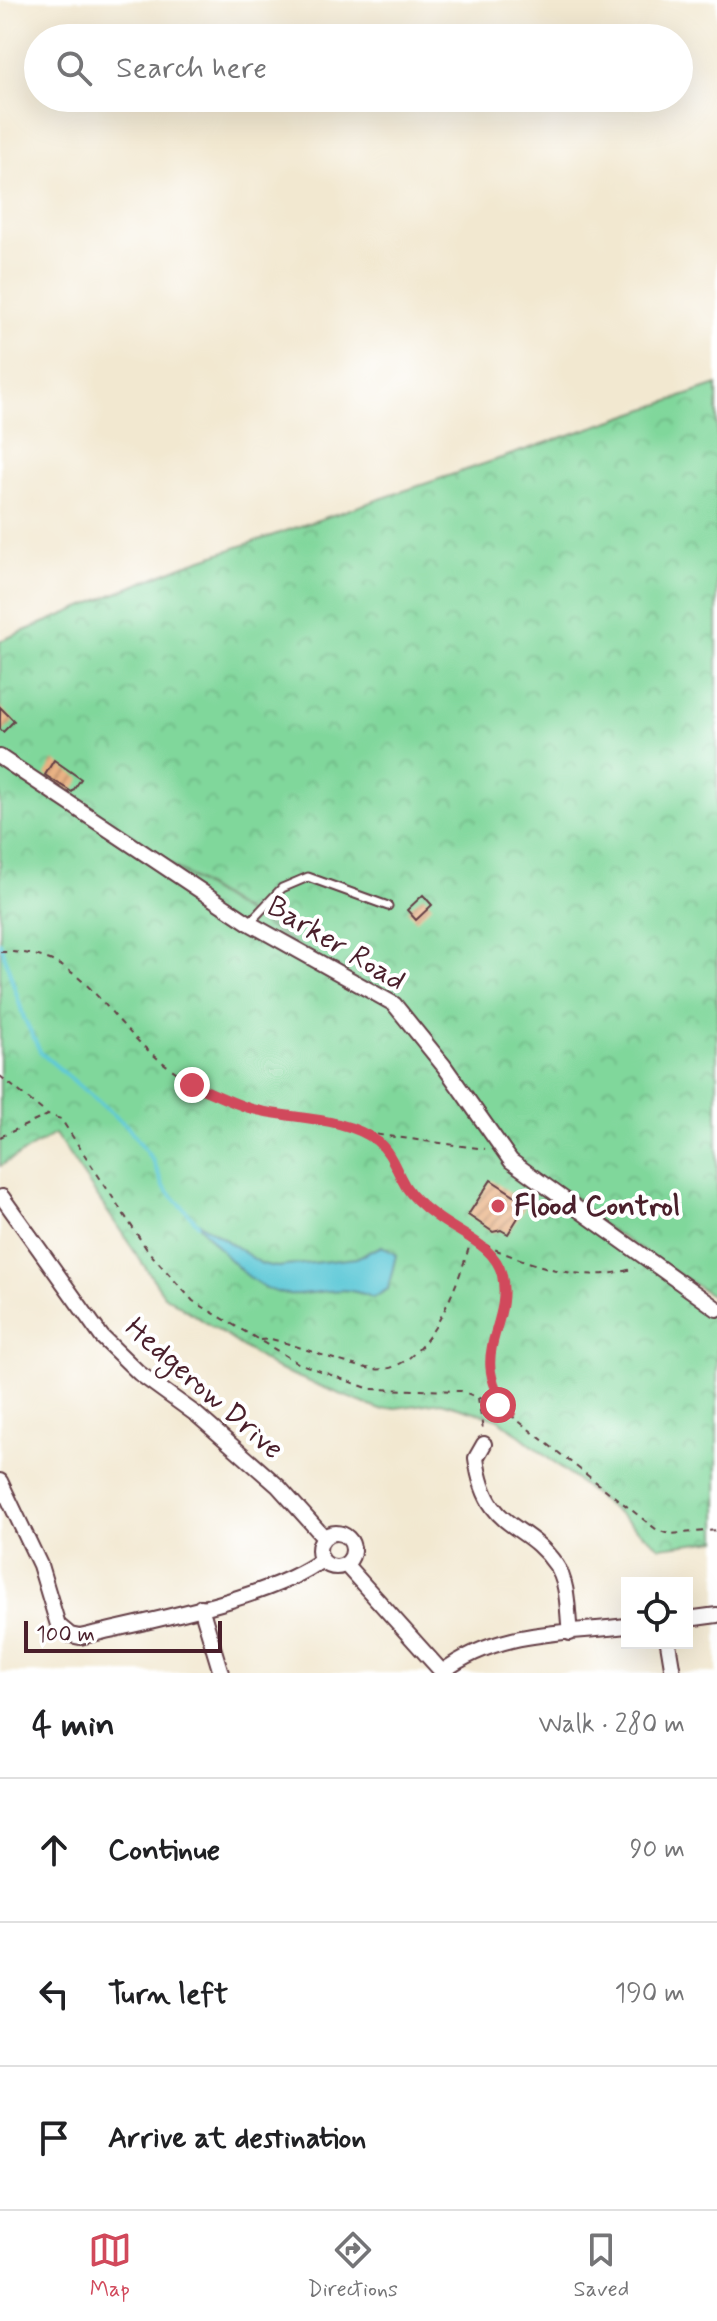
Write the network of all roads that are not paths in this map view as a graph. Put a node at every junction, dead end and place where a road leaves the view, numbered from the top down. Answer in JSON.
{"nodes":[{"id":1,"x":0,"y":757,"type":"edge"},
{"id":2,"x":388,"y":906,"type":"dead end"},
{"id":3,"x":249,"y":923,"type":"junction"},
{"id":4,"x":2,"y":1197,"type":"dead end"},
{"id":5,"x":717,"y":1309,"type":"edge"},
{"id":6,"x":484,"y":1444,"type":"road end"},
{"id":7,"x":0,"y":1481,"type":"edge"},
{"id":8,"x":323,"y":1536,"type":"junction"},
{"id":9,"x":322,"y":1560,"type":"junction"},
{"id":10,"x":346,"y":1565,"type":"junction"},
{"id":11,"x":201,"y":1607,"type":"junction"},
{"id":12,"x":717,"y":1615,"type":"edge"},
{"id":13,"x":693,"y":1618,"type":"edge"},
{"id":14,"x":621,"y":1627,"type":"edge"},
{"id":15,"x":570,"y":1633,"type":"junction"},
{"id":16,"x":669,"y":1649,"type":"edge"},
{"id":17,"x":443,"y":1672,"type":"edge"},
{"id":18,"x":221,"y":1673,"type":"edge"},
{"id":19,"x":673,"y":1673,"type":"edge"}],
"edges":[{"from":1,"to":3,"type":"street","name":"Barker Road"},
{"from":2,"to":3,"type":"lane"},
{"from":3,"to":5,"type":"street","name":"Barker Road"},
{"from":4,"to":8,"type":"street","name":"Hedgerow Drive"},
{"from":6,"to":15,"type":"street"},
{"from":7,"to":11,"type":"street"},
{"from":8,"to":9,"type":"street"},
{"from":8,"to":10,"type":"street"},
{"from":9,"to":10,"type":"street"},
{"from":9,"to":11,"type":"street"},
{"from":10,"to":17,"type":"street"},
{"from":11,"to":18,"type":"street"},
{"from":12,"to":13,"type":"street"},
{"from":14,"to":15,"type":"street"},
{"from":15,"to":17,"type":"street"},
{"from":16,"to":19,"type":"street"}]}
